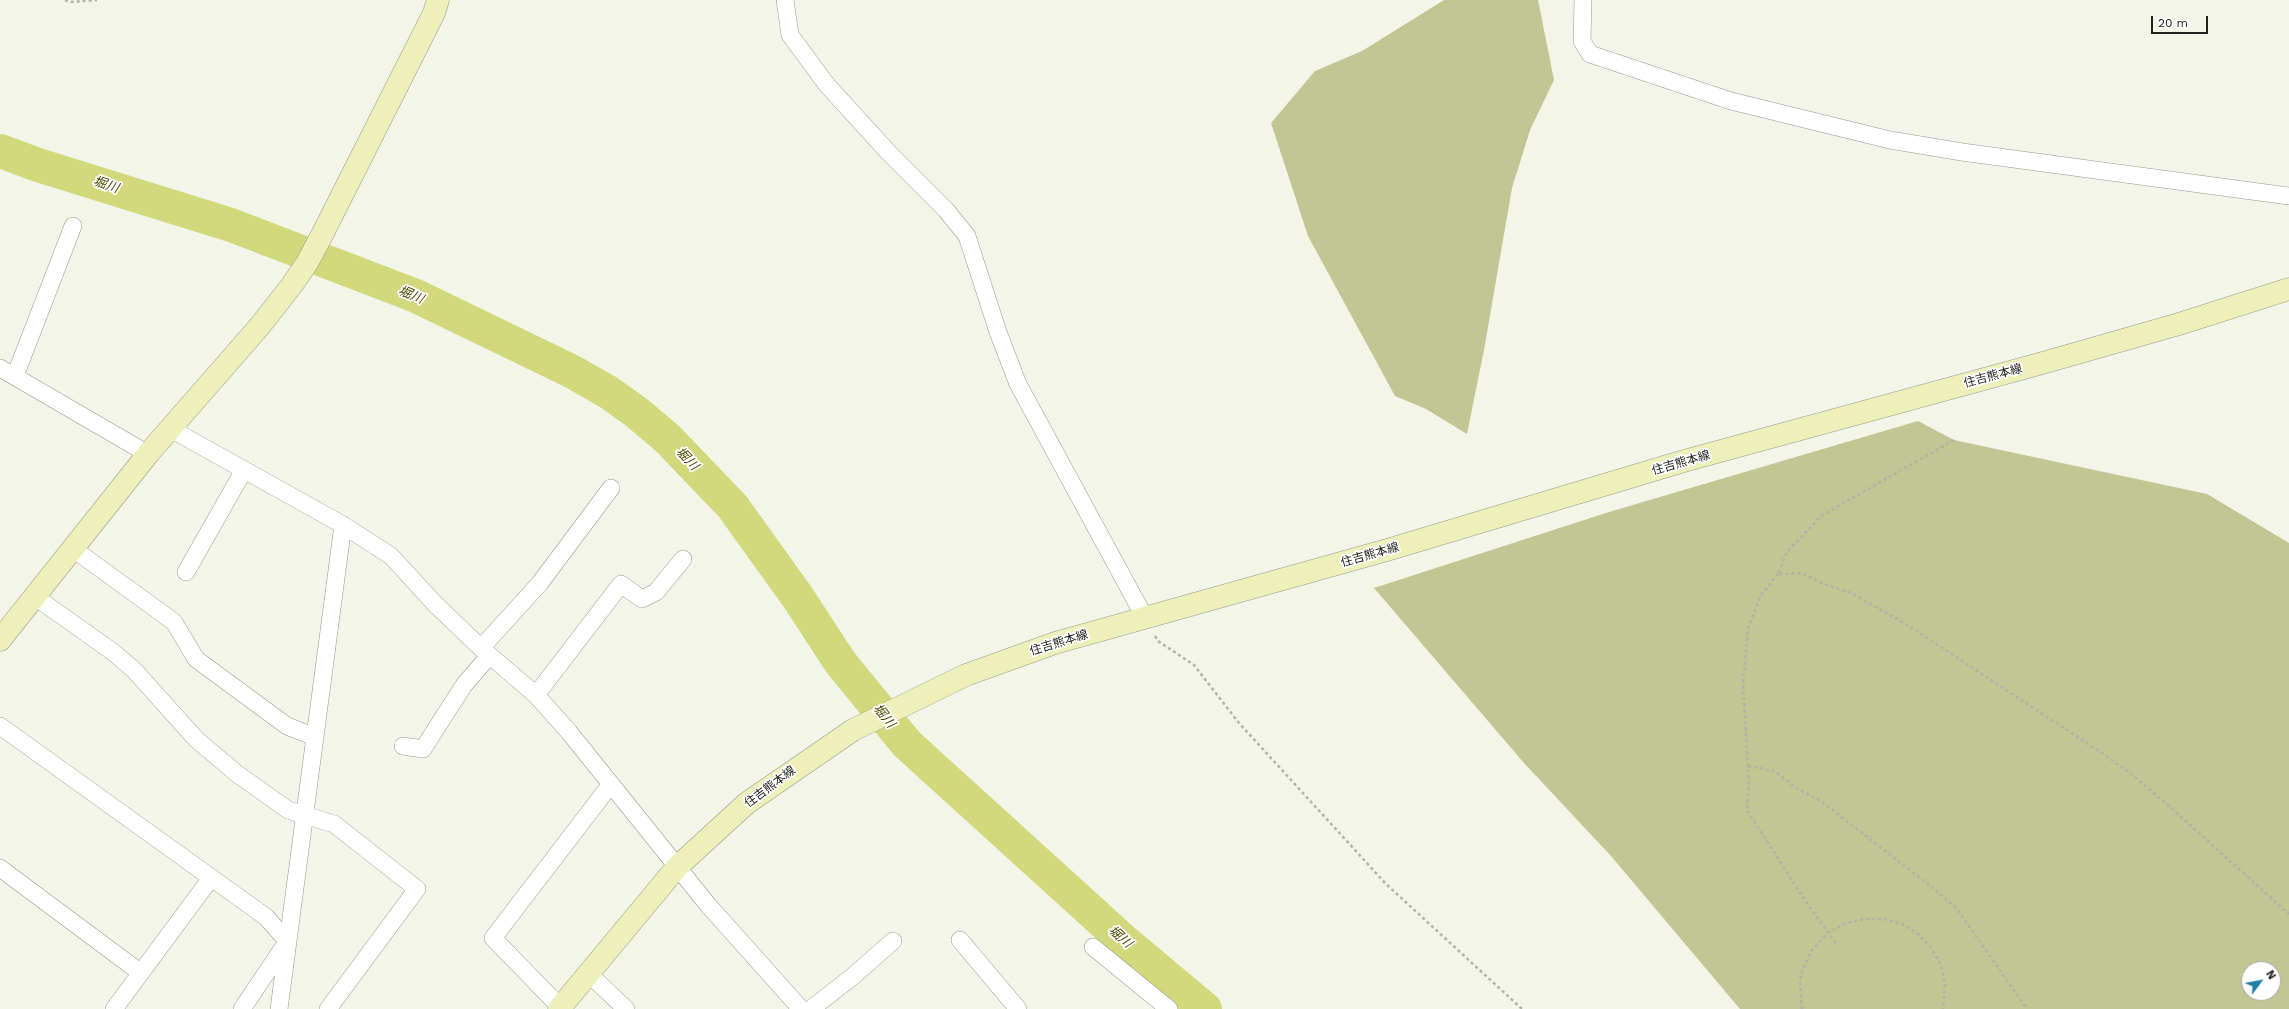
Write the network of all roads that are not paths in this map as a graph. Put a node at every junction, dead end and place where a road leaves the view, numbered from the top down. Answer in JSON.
{"nodes":[{"id":1,"x":438,"y":0,"type":"edge"},
{"id":2,"x":785,"y":0,"type":"edge"},
{"id":3,"x":1583,"y":0,"type":"edge"},
{"id":4,"x":2289,"y":196,"type":"edge"},
{"id":5,"x":73,"y":226,"type":"dead end"},
{"id":6,"x":2289,"y":289,"type":"edge"},
{"id":7,"x":7,"y":372,"type":"edge"},
{"id":8,"x":169,"y":428,"type":"junction"},
{"id":9,"x":148,"y":454,"type":"junction"},
{"id":10,"x":244,"y":470,"type":"junction"},
{"id":11,"x":611,"y":488,"type":"dead end"},
{"id":12,"x":343,"y":525,"type":"junction"},
{"id":13,"x":72,"y":548,"type":"junction"},
{"id":14,"x":683,"y":559,"type":"dead end"},
{"id":15,"x":186,"y":572,"type":"dead end"},
{"id":16,"x":34,"y":596,"type":"junction"},
{"id":17,"x":1145,"y":618,"type":"junction"},
{"id":18,"x":0,"y":640,"type":"edge"},
{"id":19,"x":485,"y":652,"type":"junction"},
{"id":20,"x":536,"y":695,"type":"junction"},
{"id":21,"x":0,"y":726,"type":"edge"},
{"id":22,"x":315,"y":737,"type":"junction"},
{"id":23,"x":403,"y":746,"type":"dead end"},
{"id":24,"x":611,"y":784,"type":"junction"},
{"id":25,"x":304,"y":815,"type":"junction"},
{"id":26,"x":677,"y":867,"type":"junction"},
{"id":27,"x":0,"y":868,"type":"edge"},
{"id":28,"x":211,"y":878,"type":"junction"},
{"id":29,"x":960,"y":940,"type":"dead end"},
{"id":30,"x":892,"y":941,"type":"dead end"},
{"id":31,"x":288,"y":942,"type":"junction"},
{"id":32,"x":1093,"y":947,"type":"dead end"},
{"id":33,"x":141,"y":973,"type":"junction"},
{"id":34,"x":588,"y":973,"type":"junction"},
{"id":35,"x":559,"y":1008,"type":"edge"},
{"id":36,"x":114,"y":1009,"type":"edge"},
{"id":37,"x":242,"y":1009,"type":"edge"},
{"id":38,"x":278,"y":1009,"type":"edge"},
{"id":39,"x":328,"y":1009,"type":"edge"},
{"id":40,"x":626,"y":1009,"type":"edge"},
{"id":41,"x":801,"y":1009,"type":"edge"},
{"id":42,"x":811,"y":1009,"type":"edge"},
{"id":43,"x":1018,"y":1009,"type":"edge"},
{"id":44,"x":1169,"y":1009,"type":"edge"}],
"edges":[{"from":1,"to":8,"type":"main road"},
{"from":2,"to":17,"type":"street"},
{"from":3,"to":4,"type":"street"},
{"from":5,"to":7,"type":"street"},
{"from":6,"to":17,"type":"main road","name":"住吉熊本線"},
{"from":7,"to":9,"type":"street"},
{"from":8,"to":9,"type":"main road"},
{"from":8,"to":10,"type":"street"},
{"from":9,"to":13,"type":"main road"},
{"from":10,"to":12,"type":"street"},
{"from":10,"to":15,"type":"street"},
{"from":11,"to":19,"type":"street"},
{"from":12,"to":19,"type":"street"},
{"from":12,"to":22,"type":"street"},
{"from":13,"to":16,"type":"main road"},
{"from":13,"to":22,"type":"street"},
{"from":14,"to":20,"type":"street"},
{"from":16,"to":18,"type":"main road"},
{"from":16,"to":25,"type":"street"},
{"from":17,"to":26,"type":"main road","name":"住吉熊本線"},
{"from":19,"to":20,"type":"street"},
{"from":19,"to":23,"type":"street"},
{"from":20,"to":24,"type":"street"},
{"from":21,"to":28,"type":"street"},
{"from":22,"to":25,"type":"street"},
{"from":24,"to":26,"type":"street"},
{"from":24,"to":35,"type":"street"},
{"from":25,"to":31,"type":"street"},
{"from":25,"to":39,"type":"street"},
{"from":26,"to":34,"type":"main road","name":"住吉熊本線"},
{"from":26,"to":41,"type":"street"},
{"from":27,"to":33,"type":"street"},
{"from":28,"to":31,"type":"street"},
{"from":28,"to":33,"type":"street"},
{"from":29,"to":43,"type":"street"},
{"from":30,"to":42,"type":"street"},
{"from":31,"to":37,"type":"street"},
{"from":31,"to":38,"type":"street"},
{"from":32,"to":44,"type":"street"},
{"from":33,"to":36,"type":"street"},
{"from":34,"to":35,"type":"main road","name":"住吉熊本線"},
{"from":34,"to":40,"type":"street"}]}
